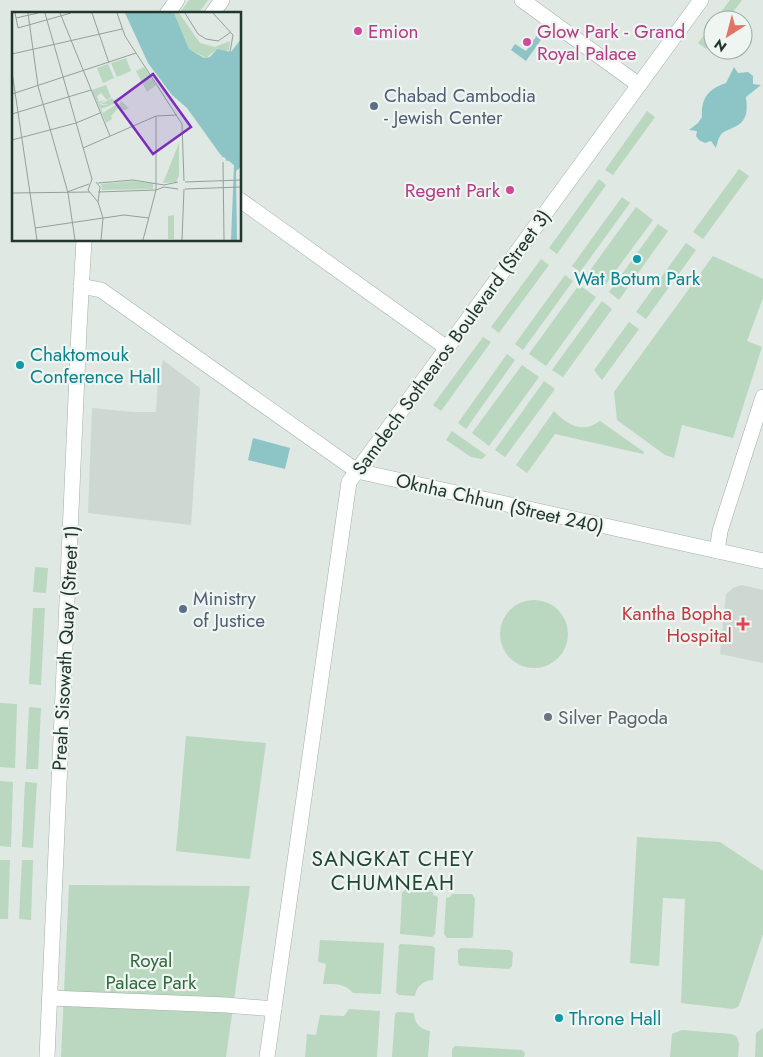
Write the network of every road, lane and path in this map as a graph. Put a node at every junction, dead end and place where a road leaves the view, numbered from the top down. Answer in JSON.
{"nodes":[{"id":1,"x":177,"y":0,"type":"edge"},
{"id":2,"x":222,"y":0,"type":"edge"},
{"id":3,"x":522,"y":0,"type":"edge"},
{"id":4,"x":701,"y":0,"type":"edge"},
{"id":5,"x":168,"y":12,"type":"edge"},
{"id":6,"x":213,"y":12,"type":"edge"},
{"id":7,"x":639,"y":85,"type":"junction"},
{"id":8,"x":241,"y":201,"type":"edge"},
{"id":9,"x":84,"y":241,"type":"edge"},
{"id":10,"x":82,"y":286,"type":"junction"},
{"id":11,"x":447,"y":348,"type":"junction"},
{"id":12,"x":763,"y":396,"type":"edge"},
{"id":13,"x":357,"y":471,"type":"junction"},
{"id":14,"x":717,"y":551,"type":"junction"},
{"id":15,"x":763,"y":561,"type":"edge"},
{"id":16,"x":50,"y":998,"type":"junction"},
{"id":17,"x":274,"y":1009,"type":"junction"},
{"id":18,"x":47,"y":1057,"type":"edge"},
{"id":19,"x":267,"y":1057,"type":"edge"}],
"edges":[{"from":1,"to":5,"type":"street"},
{"from":2,"to":6,"type":"street"},
{"from":3,"to":7,"type":"street"},
{"from":4,"to":7,"type":"street","name":"Samdech Sothearos Boulevard (Street 3)"},
{"from":7,"to":11,"type":"street","name":"Samdech Sothearos Boulevard (Street 3)"},
{"from":8,"to":11,"type":"street"},
{"from":9,"to":10,"type":"street","name":"Preah Sisowath Quay (Street 1)"},
{"from":10,"to":13,"type":"street","name":"Oknha Chhun (Street 240)"},
{"from":10,"to":16,"type":"street","name":"Preah Sisowath Quay (Street 1)"},
{"from":11,"to":13,"type":"street","name":"Samdech Sothearos Boulevard (Street 3)"},
{"from":12,"to":14,"type":"street"},
{"from":13,"to":14,"type":"street","name":"Oknha Chhun (Street 240)"},
{"from":13,"to":17,"type":"street","name":"Samdech Sothearos Boulevard (Street 3)"},
{"from":14,"to":15,"type":"street","name":"Oknha Chhun (Street 240)"},
{"from":16,"to":17,"type":"street"},
{"from":16,"to":18,"type":"street","name":"Preah Sisowath Quay (Street 1)"},
{"from":17,"to":19,"type":"street","name":"Samdech Sothearos Boulevard (Street 3)"}]}
